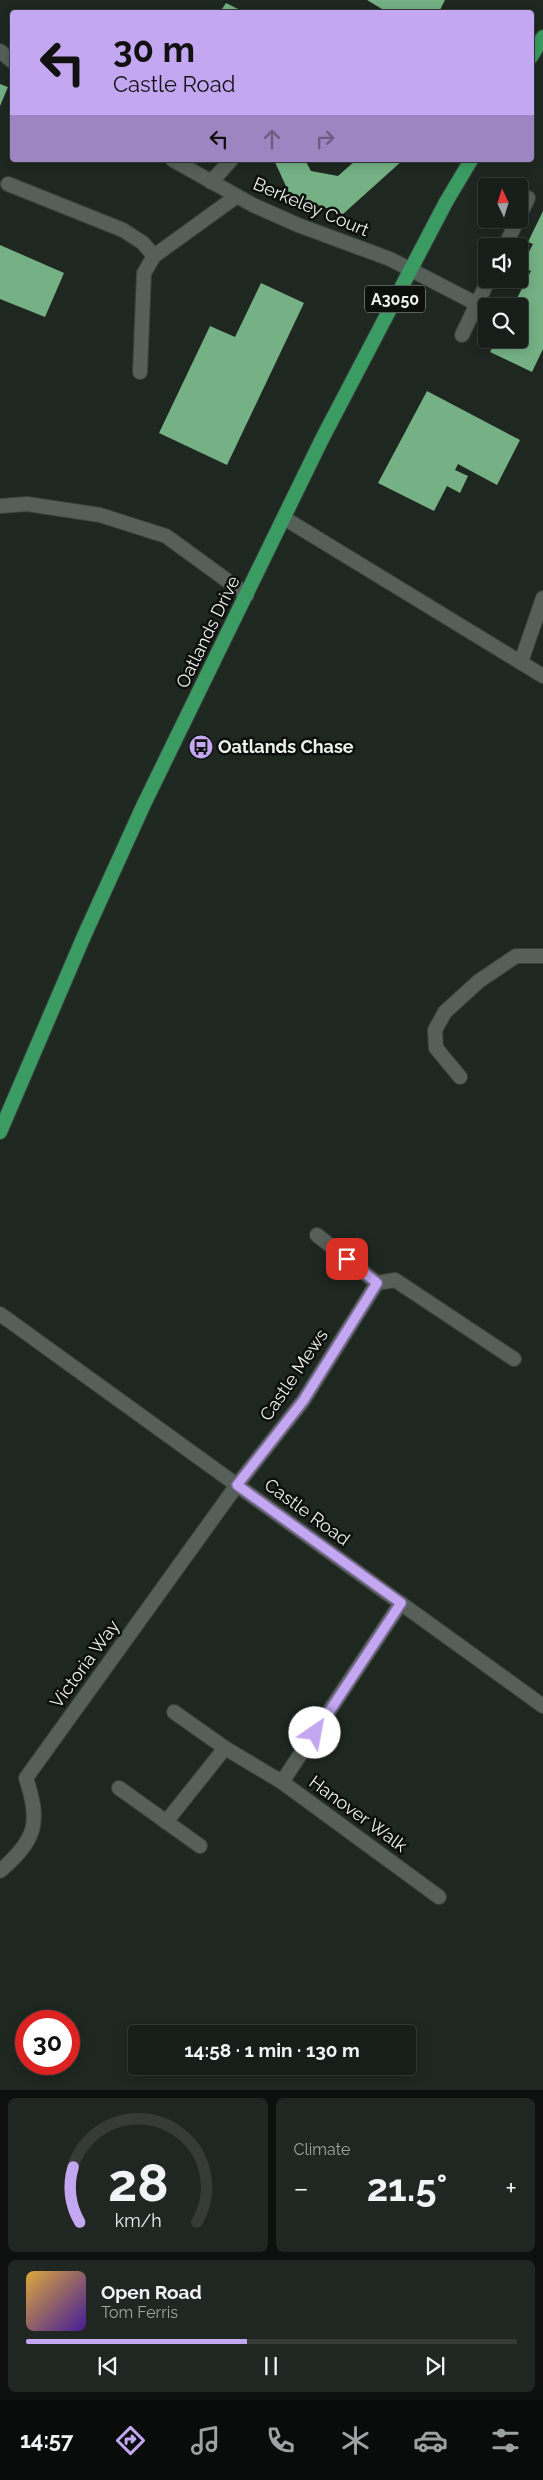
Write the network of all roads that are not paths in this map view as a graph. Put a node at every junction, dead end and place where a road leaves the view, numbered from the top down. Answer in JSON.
{"nodes":[{"id":1,"x":543,"y":37,"type":"edge"},
{"id":2,"x":0,"y":51,"type":"edge"},
{"id":3,"x":534,"y":53,"type":"edge"},
{"id":4,"x":10,"y":59,"type":"edge"},
{"id":5,"x":176,"y":162,"type":"edge"},
{"id":6,"x":229,"y":162,"type":"edge"},
{"id":7,"x":470,"y":162,"type":"edge"},
{"id":8,"x":211,"y":182,"type":"junction"},
{"id":9,"x":8,"y":184,"type":"dead end"},
{"id":10,"x":237,"y":196,"type":"junction"},
{"id":11,"x":154,"y":256,"type":"junction"},
{"id":12,"x":410,"y":271,"type":"junction"},
{"id":13,"x":478,"y":304,"type":"joint"},
{"id":14,"x":462,"y":336,"type":"dead end"},
{"id":15,"x":140,"y":372,"type":"dead end"},
{"id":16,"x":0,"y":506,"type":"edge"},
{"id":17,"x":284,"y":518,"type":"junction"},
{"id":18,"x":247,"y":595,"type":"junction"},
{"id":19,"x":543,"y":598,"type":"edge"},
{"id":20,"x":521,"y":662,"type":"junction"},
{"id":21,"x":543,"y":676,"type":"edge"},
{"id":22,"x":543,"y":956,"type":"edge"},
{"id":23,"x":460,"y":1077,"type":"dead end"},
{"id":24,"x":3,"y":1117,"type":"edge"},
{"id":25,"x":0,"y":1132,"type":"edge"},
{"id":26,"x":317,"y":1235,"type":"dead end"},
{"id":27,"x":377,"y":1283,"type":"junction"},
{"id":28,"x":0,"y":1314,"type":"edge"},
{"id":29,"x":514,"y":1359,"type":"dead end"},
{"id":30,"x":237,"y":1485,"type":"junction"},
{"id":31,"x":401,"y":1603,"type":"junction"},
{"id":32,"x":543,"y":1706,"type":"edge"},
{"id":33,"x":174,"y":1712,"type":"dead end"},
{"id":34,"x":225,"y":1748,"type":"junction"},
{"id":35,"x":282,"y":1782,"type":"junction"},
{"id":36,"x":119,"y":1788,"type":"dead end"},
{"id":37,"x":166,"y":1822,"type":"junction"},
{"id":38,"x":200,"y":1846,"type":"dead end"},
{"id":39,"x":0,"y":1871,"type":"edge"},
{"id":40,"x":439,"y":1897,"type":"dead end"}],
"edges":[{"from":1,"to":3,"type":"main road"},
{"from":2,"to":4,"type":"street"},
{"from":5,"to":8,"type":"street","name":"Berkeley Court"},
{"from":6,"to":8,"type":"street"},
{"from":7,"to":12,"type":"main road","name":"Oatlands Drive","number":"A3050"},
{"from":8,"to":10,"type":"street","name":"Berkeley Court"},
{"from":9,"to":11,"type":"street"},
{"from":10,"to":11,"type":"street"},
{"from":10,"to":12,"type":"street","name":"Berkeley Court"},
{"from":11,"to":15,"type":"street"},
{"from":12,"to":13,"type":"street","name":"Berkeley Court"},
{"from":12,"to":17,"type":"main road","name":"Oatlands Drive","number":"A3050"},
{"from":13,"to":14,"type":"street"},
{"from":16,"to":18,"type":"street"},
{"from":17,"to":18,"type":"main road","name":"Oatlands Drive","number":"A3050"},
{"from":17,"to":20,"type":"street"},
{"from":18,"to":24,"type":"main road","name":"Oatlands Drive","number":"A3050"},
{"from":19,"to":20,"type":"street"},
{"from":20,"to":21,"type":"street"},
{"from":22,"to":23,"type":"street"},
{"from":24,"to":25,"type":"main road","name":"Oatlands Drive","number":"A3050"},
{"from":26,"to":27,"type":"street"},
{"from":27,"to":29,"type":"street"},
{"from":27,"to":30,"type":"street","name":"Castle Mews"},
{"from":28,"to":30,"type":"street","name":"Castle Road"},
{"from":30,"to":31,"type":"street","name":"Castle Road"},
{"from":30,"to":39,"type":"street","name":"Victoria Way"},
{"from":31,"to":32,"type":"street","name":"Castle Road"},
{"from":31,"to":35,"type":"street","name":"Hanover Walk"},
{"from":33,"to":34,"type":"street"},
{"from":34,"to":35,"type":"street"},
{"from":34,"to":37,"type":"street"},
{"from":35,"to":40,"type":"street","name":"Hanover Walk"},
{"from":36,"to":37,"type":"street"},
{"from":37,"to":38,"type":"street"}]}
